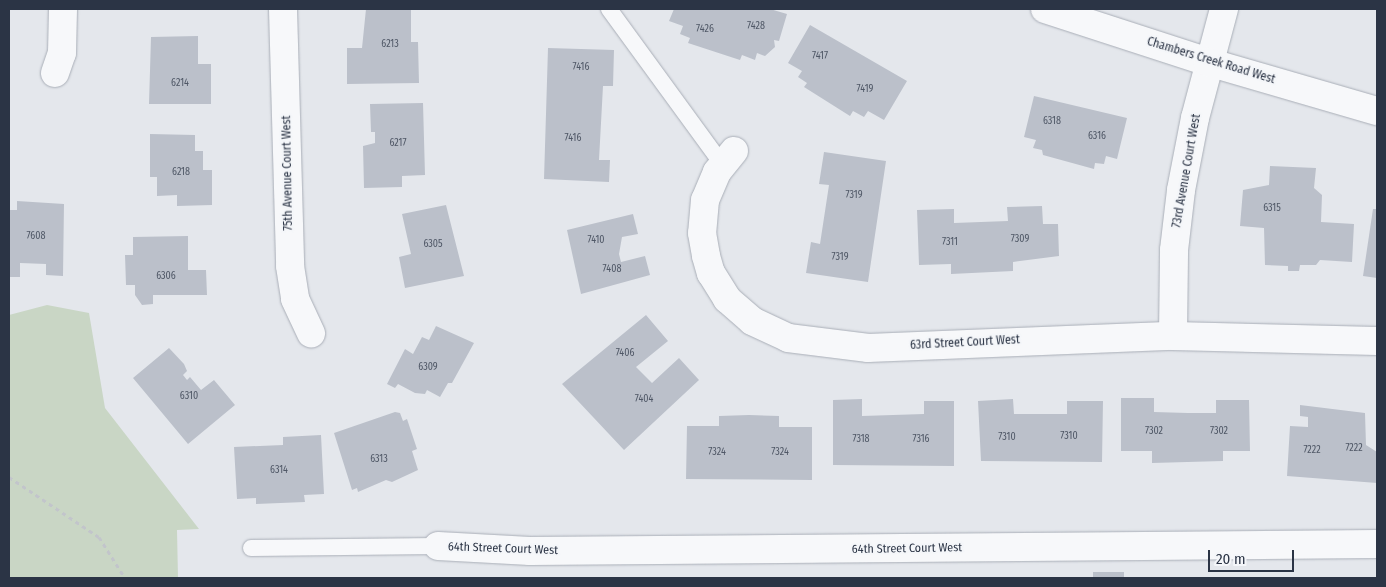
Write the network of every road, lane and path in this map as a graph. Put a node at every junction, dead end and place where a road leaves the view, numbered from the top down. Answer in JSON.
{"nodes":[{"id":1,"x":63,"y":9,"type":"edge"},
{"id":2,"x":283,"y":9,"type":"edge"},
{"id":3,"x":609,"y":9,"type":"edge"},
{"id":4,"x":1045,"y":9,"type":"edge"},
{"id":5,"x":1224,"y":9,"type":"edge"},
{"id":6,"x":1208,"y":62,"type":"junction"},
{"id":7,"x":55,"y":74,"type":"dead end"},
{"id":8,"x":1377,"y":111,"type":"edge"},
{"id":9,"x":728,"y":158,"type":"joint"},
{"id":10,"x":311,"y":333,"type":"dead end"},
{"id":11,"x":1173,"y":336,"type":"junction"},
{"id":12,"x":1377,"y":341,"type":"edge"},
{"id":13,"x":9,"y":477,"type":"edge"},
{"id":14,"x":1377,"y":544,"type":"edge"},
{"id":15,"x":438,"y":546,"type":"joint"},
{"id":16,"x":251,"y":548,"type":"dead end"},
{"id":17,"x":125,"y":578,"type":"edge"}],
"edges":[{"from":1,"to":7,"type":"street"},
{"from":2,"to":10,"type":"street","name":"75th Avenue Court West"},
{"from":3,"to":9,"type":"lane"},
{"from":4,"to":6,"type":"street","name":"Chambers Creek Road West"},
{"from":5,"to":6,"type":"street","name":"73rd Avenue Court West"},
{"from":6,"to":8,"type":"street","name":"Chambers Creek Road West"},
{"from":6,"to":11,"type":"street","name":"73rd Avenue Court West"},
{"from":9,"to":11,"type":"street","name":"63rd Street Court West"},
{"from":11,"to":12,"type":"street","name":"63rd Street Court West"},
{"from":13,"to":17,"type":"path"},
{"from":14,"to":15,"type":"street","name":"64th Street Court West"},
{"from":15,"to":16,"type":"lane"}]}
